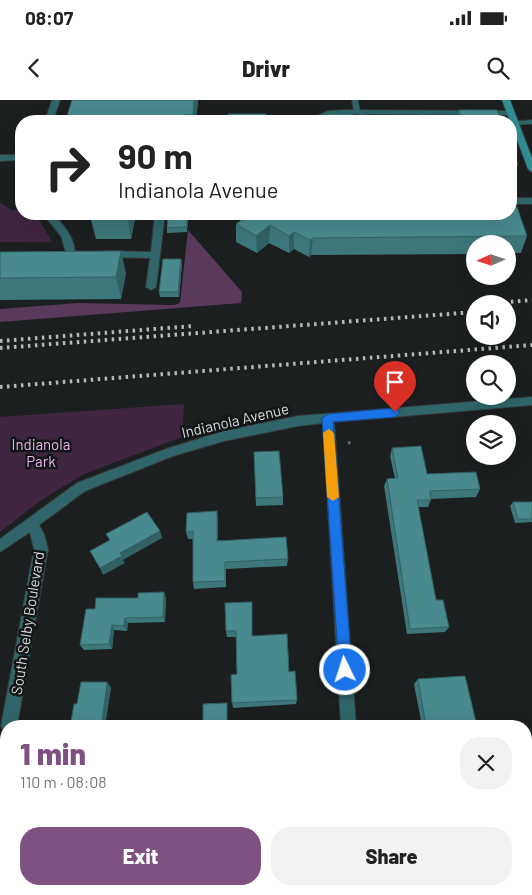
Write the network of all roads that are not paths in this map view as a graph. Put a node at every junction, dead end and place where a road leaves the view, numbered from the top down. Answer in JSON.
{"nodes":[{"id":1,"x":56,"y":100,"type":"edge"},
{"id":2,"x":355,"y":100,"type":"edge"},
{"id":3,"x":506,"y":100,"type":"edge"},
{"id":4,"x":359,"y":112,"type":"junction"},
{"id":5,"x":511,"y":113,"type":"joint"},
{"id":6,"x":51,"y":115,"type":"edge"},
{"id":7,"x":326,"y":115,"type":"edge"},
{"id":8,"x":360,"y":115,"type":"edge"},
{"id":9,"x":398,"y":115,"type":"edge"},
{"id":10,"x":468,"y":115,"type":"edge"},
{"id":11,"x":532,"y":122,"type":"edge"},
{"id":12,"x":517,"y":123,"type":"edge"},
{"id":13,"x":517,"y":128,"type":"edge"},
{"id":14,"x":0,"y":158,"type":"edge"},
{"id":15,"x":15,"y":158,"type":"edge"},
{"id":16,"x":532,"y":169,"type":"edge"},
{"id":17,"x":532,"y":201,"type":"edge"},
{"id":18,"x":517,"y":202,"type":"edge"},
{"id":19,"x":53,"y":220,"type":"edge"},
{"id":20,"x":159,"y":220,"type":"edge"},
{"id":21,"x":155,"y":255,"type":"junction"},
{"id":22,"x":151,"y":287,"type":"dead end"},
{"id":23,"x":532,"y":401,"type":"edge"},
{"id":24,"x":328,"y":418,"type":"junction"},
{"id":25,"x":31,"y":522,"type":"junction"},
{"id":26,"x":0,"y":546,"type":"edge"},
{"id":27,"x":10,"y":720,"type":"edge"},
{"id":28,"x":350,"y":720,"type":"edge"}],
"edges":[{"from":1,"to":6,"type":"street"},
{"from":2,"to":4,"type":"lane"},
{"from":3,"to":5,"type":"main road"},
{"from":4,"to":7,"type":"street"},
{"from":4,"to":8,"type":"lane"},
{"from":4,"to":9,"type":"street"},
{"from":5,"to":10,"type":"street"},
{"from":11,"to":12,"type":"lane"},
{"from":13,"to":16,"type":"main road"},
{"from":14,"to":15,"type":"street"},
{"from":17,"to":18,"type":"street"},
{"from":19,"to":21,"type":"street"},
{"from":20,"to":21,"type":"street"},
{"from":21,"to":22,"type":"street"},
{"from":23,"to":24,"type":"street","name":"Indianola Avenue"},
{"from":24,"to":25,"type":"street","name":"Indianola Avenue"},
{"from":24,"to":28,"type":"street"},
{"from":25,"to":26,"type":"street","name":"Indianola Avenue"},
{"from":25,"to":27,"type":"street","name":"South Selby Boulevard"}]}
